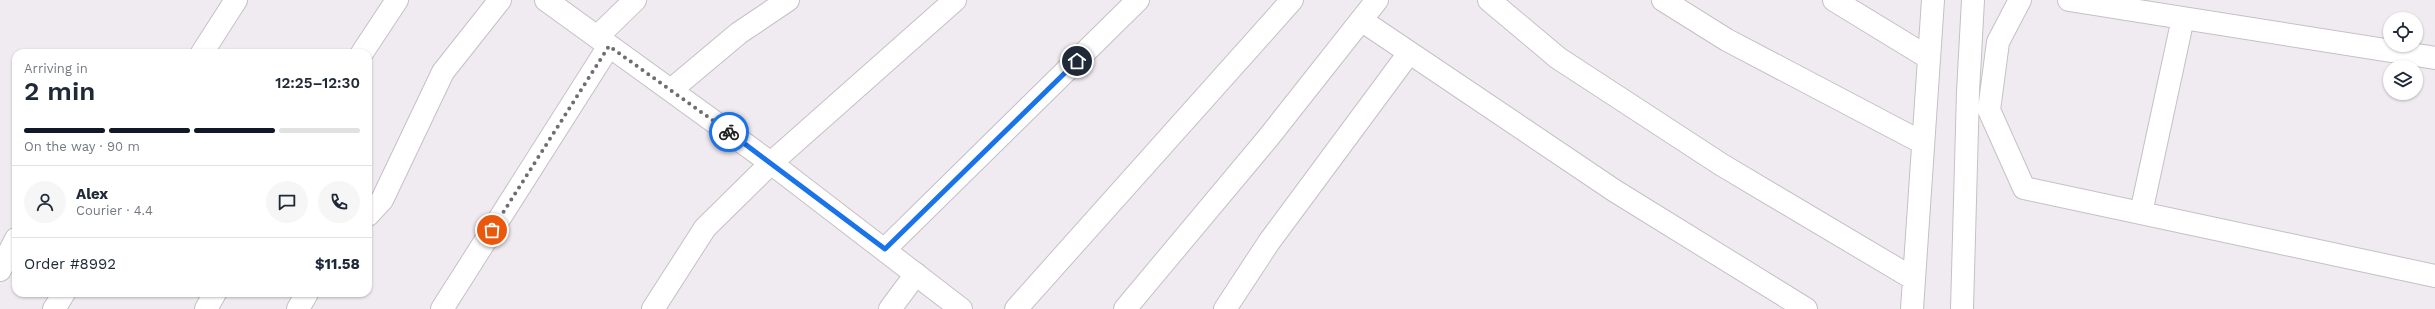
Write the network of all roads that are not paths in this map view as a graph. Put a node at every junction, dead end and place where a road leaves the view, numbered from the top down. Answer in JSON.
{"nodes":[{"id":1,"x":236,"y":0,"type":"edge"},
{"id":2,"x":397,"y":0,"type":"edge"},
{"id":3,"x":500,"y":0,"type":"edge"},
{"id":4,"x":546,"y":0,"type":"edge"},
{"id":5,"x":635,"y":0,"type":"edge"},
{"id":6,"x":788,"y":0,"type":"edge"},
{"id":7,"x":954,"y":0,"type":"edge"},
{"id":8,"x":1138,"y":0,"type":"edge"},
{"id":9,"x":1292,"y":0,"type":"edge"},
{"id":10,"x":1377,"y":0,"type":"edge"},
{"id":11,"x":1489,"y":0,"type":"edge"},
{"id":12,"x":1663,"y":0,"type":"edge"},
{"id":13,"x":1834,"y":0,"type":"edge"},
{"id":14,"x":1933,"y":0,"type":"edge"},
{"id":15,"x":1973,"y":0,"type":"edge"},
{"id":16,"x":2020,"y":0,"type":"edge"},
{"id":17,"x":2069,"y":0,"type":"edge"},
{"id":18,"x":2183,"y":18,"type":"junction"},
{"id":19,"x":1361,"y":20,"type":"junction"},
{"id":20,"x":603,"y":41,"type":"junction"},
{"id":21,"x":205,"y":49,"type":"edge"},
{"id":22,"x":365,"y":49,"type":"edge"},
{"id":23,"x":1410,"y":53,"type":"junction"},
{"id":24,"x":1929,"y":58,"type":"junction"},
{"id":25,"x":2435,"y":58,"type":"edge"},
{"id":26,"x":671,"y":90,"type":"junction"},
{"id":27,"x":1923,"y":143,"type":"junction"},
{"id":28,"x":771,"y":163,"type":"junction"},
{"id":29,"x":372,"y":211,"type":"edge"},
{"id":30,"x":2141,"y":213,"type":"junction"},
{"id":31,"x":12,"y":247,"type":"edge"},
{"id":32,"x":885,"y":249,"type":"junction"},
{"id":33,"x":0,"y":270,"type":"edge"},
{"id":34,"x":916,"y":274,"type":"junction"},
{"id":35,"x":2435,"y":276,"type":"edge"},
{"id":36,"x":1914,"y":279,"type":"junction"},
{"id":37,"x":62,"y":297,"type":"edge"},
{"id":38,"x":213,"y":297,"type":"edge"},
{"id":39,"x":305,"y":297,"type":"edge"},
{"id":40,"x":54,"y":309,"type":"edge"},
{"id":41,"x":206,"y":309,"type":"edge"},
{"id":42,"x":298,"y":309,"type":"edge"},
{"id":43,"x":442,"y":309,"type":"edge"},
{"id":44,"x":653,"y":309,"type":"edge"},
{"id":45,"x":890,"y":309,"type":"edge"},
{"id":46,"x":961,"y":309,"type":"edge"},
{"id":47,"x":1016,"y":309,"type":"edge"},
{"id":48,"x":1125,"y":309,"type":"edge"},
{"id":49,"x":1225,"y":309,"type":"edge"},
{"id":50,"x":1806,"y":309,"type":"edge"},
{"id":51,"x":1912,"y":309,"type":"edge"},
{"id":52,"x":1962,"y":309,"type":"edge"}],
"edges":[{"from":1,"to":21,"type":"street"},
{"from":2,"to":22,"type":"street"},
{"from":3,"to":29,"type":"street"},
{"from":4,"to":20,"type":"street"},
{"from":5,"to":20,"type":"street"},
{"from":6,"to":26,"type":"street"},
{"from":7,"to":28,"type":"street"},
{"from":8,"to":32,"type":"street"},
{"from":9,"to":47,"type":"street"},
{"from":10,"to":19,"type":"street"},
{"from":11,"to":36,"type":"street"},
{"from":12,"to":27,"type":"street"},
{"from":13,"to":24,"type":"street"},
{"from":14,"to":24,"type":"street"},
{"from":15,"to":52,"type":"street"},
{"from":16,"to":30,"type":"street"},
{"from":17,"to":18,"type":"street"},
{"from":18,"to":25,"type":"street"},
{"from":18,"to":30,"type":"street"},
{"from":19,"to":23,"type":"street"},
{"from":19,"to":48,"type":"street"},
{"from":20,"to":26,"type":"street"},
{"from":20,"to":43,"type":"street"},
{"from":23,"to":49,"type":"street"},
{"from":23,"to":50,"type":"street"},
{"from":24,"to":27,"type":"street"},
{"from":26,"to":28,"type":"street"},
{"from":27,"to":36,"type":"street"},
{"from":28,"to":32,"type":"street"},
{"from":28,"to":44,"type":"street"},
{"from":30,"to":35,"type":"street"},
{"from":31,"to":33,"type":"street"},
{"from":32,"to":34,"type":"street"},
{"from":34,"to":45,"type":"street"},
{"from":34,"to":46,"type":"street"},
{"from":36,"to":51,"type":"street"},
{"from":37,"to":40,"type":"street"},
{"from":38,"to":41,"type":"street"},
{"from":39,"to":42,"type":"street"}]}
